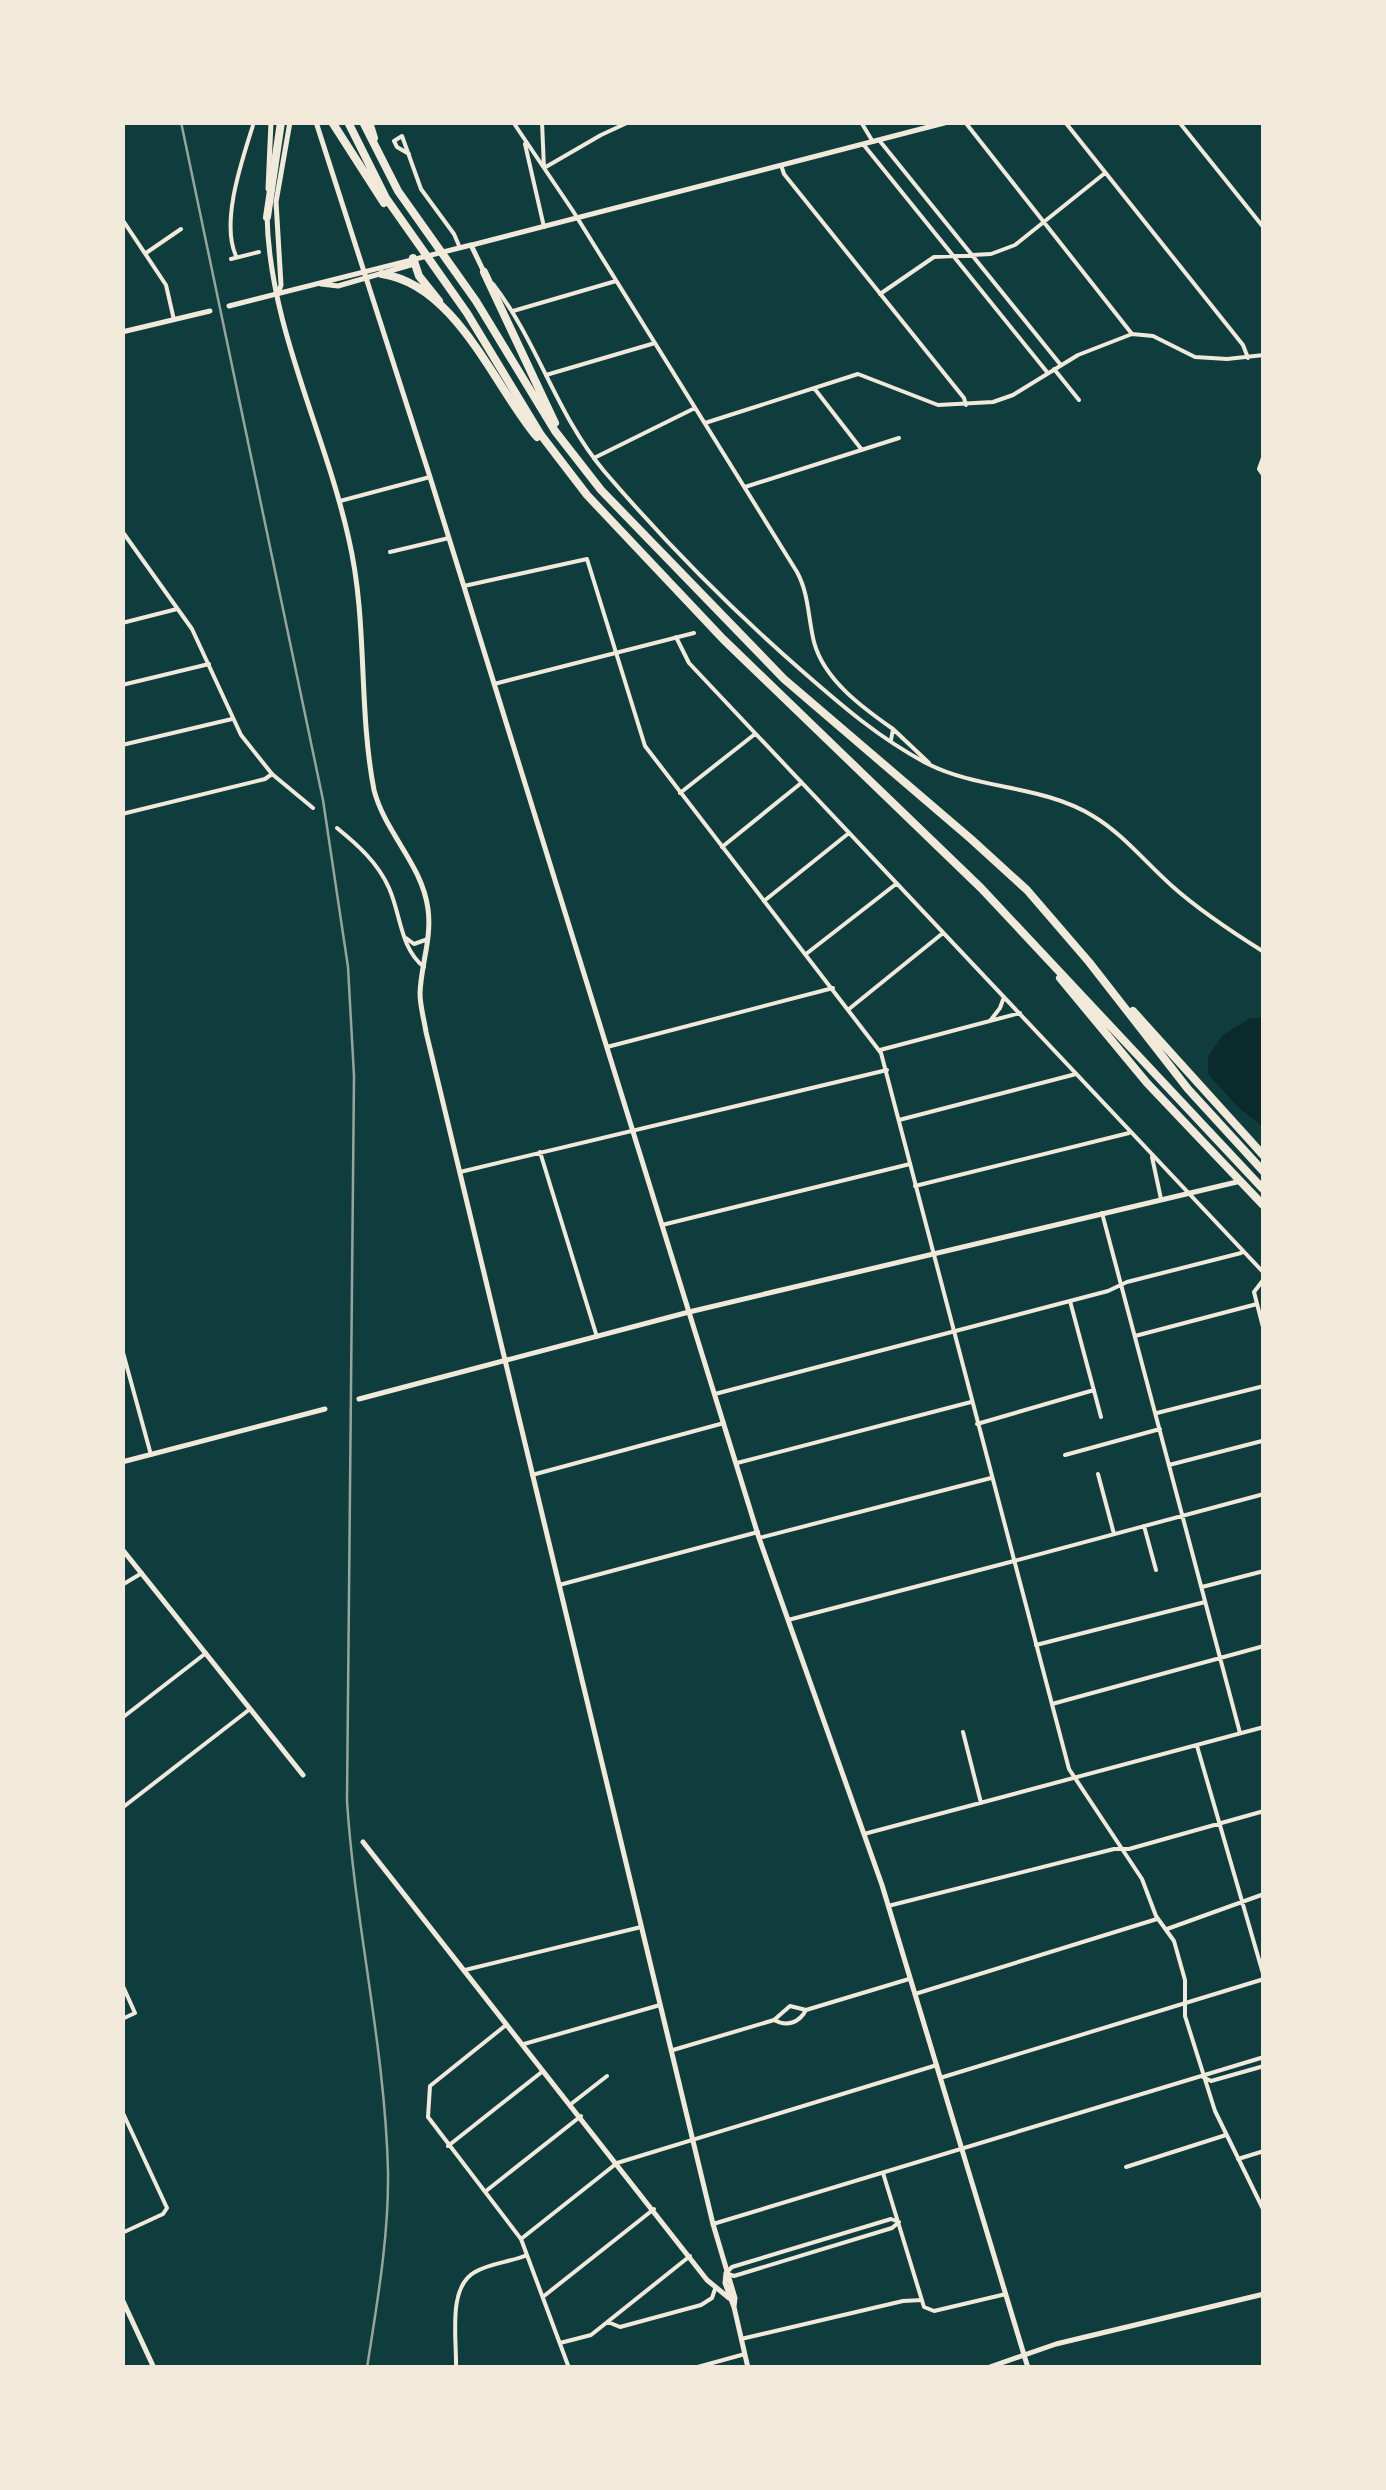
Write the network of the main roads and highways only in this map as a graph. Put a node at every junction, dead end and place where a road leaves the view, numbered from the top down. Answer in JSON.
{"nodes":[{"id":1,"x":271,"y":122,"type":"edge"},
{"id":2,"x":332,"y":122,"type":"edge"},
{"id":3,"x":348,"y":122,"type":"edge"},
{"id":4,"x":366,"y":122,"type":"edge"},
{"id":5,"x":948,"y":122,"type":"edge"},
{"id":6,"x":288,"y":123,"type":"edge"},
{"id":7,"x":316,"y":123,"type":"edge"},
{"id":8,"x":268,"y":217,"type":"junction"},
{"id":9,"x":413,"y":237,"type":"junction"},
{"id":10,"x":471,"y":245,"type":"junction"},
{"id":11,"x":415,"y":260,"type":"junction"},
{"id":12,"x":365,"y":270,"type":"junction"},
{"id":13,"x":484,"y":272,"type":"joint"},
{"id":14,"x":382,"y":274,"type":"junction"},
{"id":15,"x":368,"y":278,"type":"junction"},
{"id":16,"x":321,"y":284,"type":"junction"},
{"id":17,"x":278,"y":294,"type":"junction"},
{"id":18,"x":229,"y":306,"type":"dead end"},
{"id":19,"x":210,"y":310,"type":"dead end"},
{"id":20,"x":457,"y":322,"type":"junction"},
{"id":21,"x":122,"y":332,"type":"edge"},
{"id":22,"x":572,"y":454,"type":"junction"},
{"id":23,"x":575,"y":480,"type":"junction"},
{"id":24,"x":1020,"y":930,"type":"junction"},
{"id":25,"x":1083,"y":954,"type":"junction"},
{"id":26,"x":1264,"y":1156,"type":"edge"},
{"id":27,"x":1264,"y":1174,"type":"edge"},
{"id":28,"x":1241,"y":1181,"type":"junction"},
{"id":29,"x":1264,"y":1190,"type":"edge"},
{"id":30,"x":1264,"y":1206,"type":"edge"},
{"id":31,"x":689,"y":1312,"type":"junction"},
{"id":32,"x":504,"y":1362,"type":"junction"},
{"id":33,"x":358,"y":1399,"type":"dead end"},
{"id":34,"x":325,"y":1408,"type":"dead end"},
{"id":35,"x":122,"y":1462,"type":"edge"},
{"id":36,"x":122,"y":1549,"type":"edge"},
{"id":37,"x":303,"y":1775,"type":"dead end"},
{"id":38,"x":363,"y":1842,"type":"dead end"},
{"id":39,"x":726,"y":2274,"type":"junction"},
{"id":40,"x":1264,"y":2294,"type":"edge"},
{"id":41,"x":729,"y":2298,"type":"junction"},
{"id":42,"x":122,"y":2299,"type":"edge"},
{"id":43,"x":734,"y":2307,"type":"junction"},
{"id":44,"x":1024,"y":2354,"type":"junction"},
{"id":45,"x":154,"y":2368,"type":"edge"},
{"id":46,"x":748,"y":2368,"type":"edge"},
{"id":47,"x":988,"y":2368,"type":"edge"},
{"id":48,"x":1028,"y":2368,"type":"edge"}],
"edges":[{"from":1,"to":8,"type":"main road"},
{"from":2,"to":9,"type":"highway"},
{"from":3,"to":9,"type":"highway"},
{"from":4,"to":22,"type":"highway"},
{"from":5,"to":10,"type":"main road"},
{"from":6,"to":8,"type":"highway"},
{"from":6,"to":17,"type":"main road"},
{"from":7,"to":12,"type":"main road"},
{"from":8,"to":17,"type":"main road"},
{"from":9,"to":23,"type":"highway"},
{"from":10,"to":11,"type":"main road"},
{"from":10,"to":13,"type":"main road"},
{"from":11,"to":12,"type":"main road"},
{"from":11,"to":14,"type":"main road"},
{"from":11,"to":20,"type":"highway"},
{"from":12,"to":15,"type":"main road"},
{"from":12,"to":16,"type":"main road"},
{"from":13,"to":22,"type":"highway"},
{"from":14,"to":15,"type":"main road"},
{"from":14,"to":20,"type":"highway"},
{"from":15,"to":16,"type":"main road"},
{"from":15,"to":31,"type":"main road"},
{"from":16,"to":17,"type":"main road"},
{"from":17,"to":18,"type":"main road"},
{"from":17,"to":32,"type":"main road"},
{"from":19,"to":21,"type":"main road"},
{"from":20,"to":23,"type":"highway"},
{"from":22,"to":25,"type":"highway"},
{"from":23,"to":24,"type":"highway"},
{"from":24,"to":28,"type":"highway"},
{"from":24,"to":29,"type":"highway"},
{"from":25,"to":26,"type":"highway"},
{"from":25,"to":27,"type":"highway"},
{"from":27,"to":28,"type":"main road"},
{"from":28,"to":30,"type":"highway"},
{"from":28,"to":31,"type":"main road"},
{"from":31,"to":32,"type":"main road"},
{"from":31,"to":44,"type":"main road"},
{"from":32,"to":33,"type":"main road"},
{"from":32,"to":39,"type":"main road"},
{"from":34,"to":35,"type":"main road"},
{"from":36,"to":37,"type":"main road"},
{"from":38,"to":41,"type":"main road"},
{"from":39,"to":41,"type":"main road"},
{"from":39,"to":43,"type":"main road"},
{"from":40,"to":44,"type":"main road"},
{"from":41,"to":43,"type":"main road"},
{"from":42,"to":45,"type":"main road"},
{"from":43,"to":46,"type":"main road"},
{"from":44,"to":47,"type":"main road"},
{"from":44,"to":48,"type":"main road"}]}
